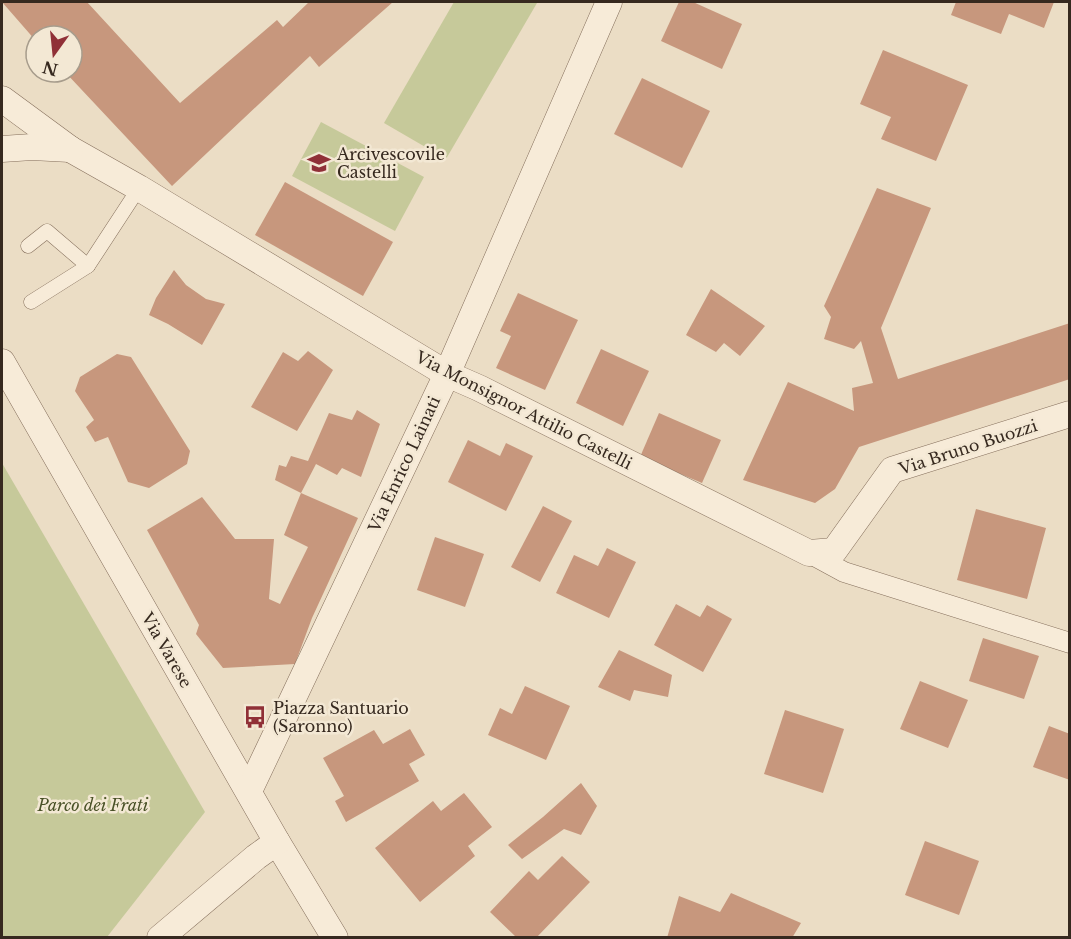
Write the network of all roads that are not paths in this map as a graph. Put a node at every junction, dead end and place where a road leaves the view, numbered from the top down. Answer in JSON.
{"nodes":[{"id":1,"x":609,"y":2,"type":"edge"},
{"id":2,"x":2,"y":99,"type":"edge"},
{"id":3,"x":2,"y":149,"type":"edge"},
{"id":4,"x":70,"y":149,"type":"junction"},
{"id":5,"x":138,"y":188,"type":"junction"},
{"id":6,"x":27,"y":246,"type":"dead end"},
{"id":7,"x":87,"y":266,"type":"junction"},
{"id":8,"x":31,"y":302,"type":"dead end"},
{"id":9,"x":2,"y":362,"type":"edge"},
{"id":10,"x":447,"y":375,"type":"junction"},
{"id":11,"x":8,"y":390,"type":"edge"},
{"id":12,"x":1070,"y":414,"type":"edge"},
{"id":13,"x":809,"y":553,"type":"junction"},
{"id":14,"x":1070,"y":643,"type":"edge"},
{"id":15,"x":249,"y":791,"type":"junction"},
{"id":16,"x":278,"y":842,"type":"junction"},
{"id":17,"x":160,"y":938,"type":"edge"},
{"id":18,"x":335,"y":938,"type":"edge"}],
"edges":[{"from":1,"to":10,"type":"street","name":"Via Enrico Lainati"},
{"from":2,"to":4,"type":"street","name":"Via Monsignor Attilio Castelli"},
{"from":3,"to":4,"type":"street","name":"Via Monsignor Attilio Castelli"},
{"from":4,"to":5,"type":"street","name":"Via Monsignor Attilio Castelli"},
{"from":5,"to":7,"type":"lane"},
{"from":5,"to":10,"type":"street","name":"Via Monsignor Attilio Castelli"},
{"from":6,"to":7,"type":"lane"},
{"from":7,"to":8,"type":"lane"},
{"from":9,"to":11,"type":"street","name":"Via Varese"},
{"from":10,"to":13,"type":"street","name":"Via Monsignor Attilio Castelli"},
{"from":10,"to":15,"type":"street","name":"Via Enrico Lainati"},
{"from":11,"to":15,"type":"street","name":"Via Varese"},
{"from":12,"to":13,"type":"street","name":"Via Bruno Buozzi"},
{"from":13,"to":14,"type":"street"},
{"from":15,"to":16,"type":"street","name":"Via Varese"},
{"from":16,"to":17,"type":"street"},
{"from":16,"to":18,"type":"street","name":"Via Varese"}]}
